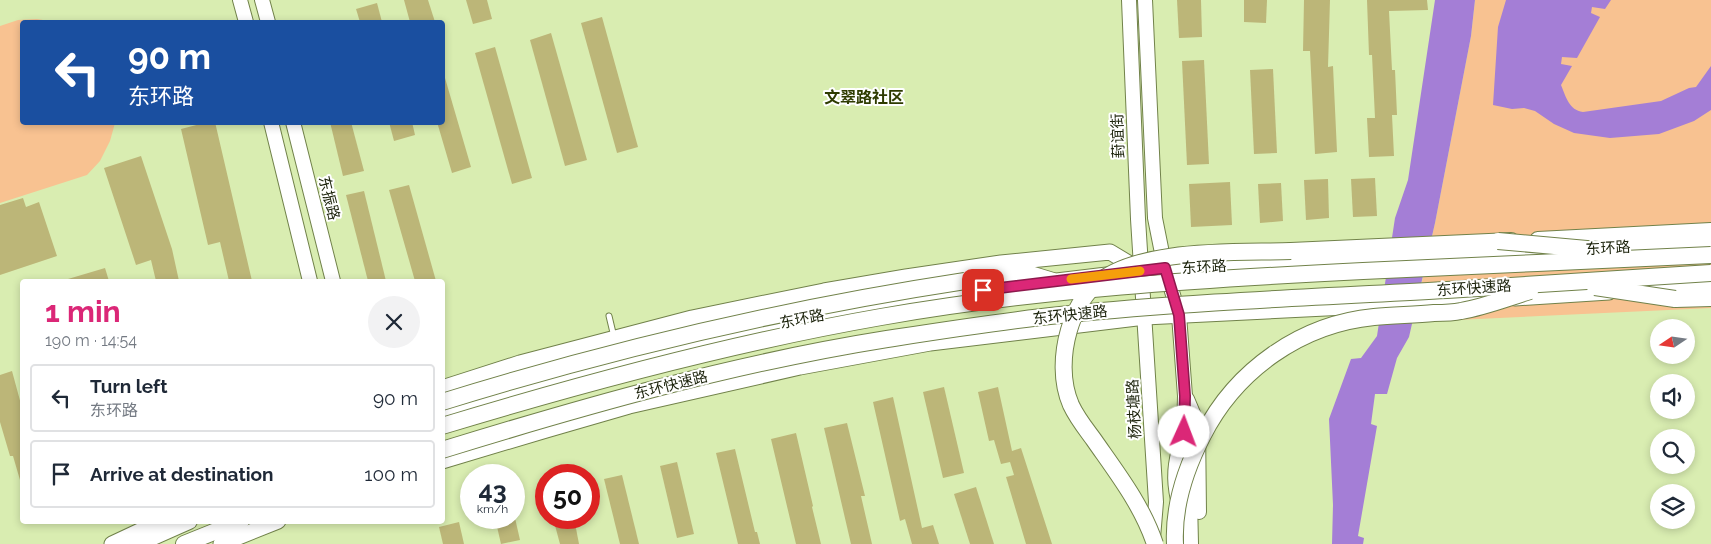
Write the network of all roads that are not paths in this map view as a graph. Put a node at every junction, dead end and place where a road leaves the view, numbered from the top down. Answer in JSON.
{"nodes":[{"id":1,"x":240,"y":0,"type":"edge"},
{"id":2,"x":262,"y":0,"type":"edge"},
{"id":3,"x":1129,"y":0,"type":"edge"},
{"id":4,"x":1146,"y":0,"type":"edge"},
{"id":5,"x":245,"y":20,"type":"edge"},
{"id":6,"x":267,"y":20,"type":"edge"},
{"id":7,"x":272,"y":125,"type":"edge"},
{"id":8,"x":294,"y":125,"type":"edge"},
{"id":9,"x":1711,"y":231,"type":"edge"},
{"id":10,"x":1498,"y":242,"type":"junction"},
{"id":11,"x":1711,"y":244,"type":"edge"},
{"id":12,"x":1711,"y":250,"type":"edge"},
{"id":13,"x":1711,"y":255,"type":"edge"},
{"id":14,"x":1674,"y":257,"type":"junction"},
{"id":15,"x":1165,"y":268,"type":"junction"},
{"id":16,"x":1141,"y":271,"type":"junction"},
{"id":17,"x":1711,"y":273,"type":"edge"},
{"id":18,"x":1674,"y":275,"type":"junction"},
{"id":19,"x":310,"y":279,"type":"edge"},
{"id":20,"x":332,"y":279,"type":"edge"},
{"id":21,"x":1711,"y":280,"type":"edge"},
{"id":22,"x":1053,"y":281,"type":"junction"},
{"id":23,"x":1562,"y":282,"type":"junction"},
{"id":24,"x":1711,"y":286,"type":"edge"},
{"id":25,"x":1711,"y":298,"type":"edge"},
{"id":26,"x":1179,"y":315,"type":"junction"},
{"id":27,"x":609,"y":316,"type":"dead end"},
{"id":28,"x":1145,"y":317,"type":"junction"},
{"id":29,"x":614,"y":338,"type":"junction"},
{"id":30,"x":614,"y":362,"type":"junction"},
{"id":31,"x":494,"y":371,"type":"junction"},
{"id":32,"x":532,"y":384,"type":"junction"},
{"id":33,"x":445,"y":387,"type":"edge"},
{"id":34,"x":1185,"y":396,"type":"junction"},
{"id":35,"x":445,"y":401,"type":"edge"},
{"id":36,"x":445,"y":414,"type":"edge"},
{"id":37,"x":445,"y":425,"type":"edge"},
{"id":38,"x":445,"y":449,"type":"edge"},
{"id":39,"x":445,"y":460,"type":"edge"},
{"id":40,"x":154,"y":524,"type":"edge"},
{"id":41,"x":182,"y":524,"type":"edge"},
{"id":42,"x":234,"y":524,"type":"edge"},
{"id":43,"x":271,"y":524,"type":"edge"},
{"id":44,"x":112,"y":544,"type":"edge"},
{"id":45,"x":137,"y":544,"type":"edge"},
{"id":46,"x":185,"y":544,"type":"edge"},
{"id":47,"x":221,"y":544,"type":"edge"},
{"id":48,"x":1154,"y":544,"type":"edge"},
{"id":49,"x":1175,"y":544,"type":"edge"},
{"id":50,"x":1192,"y":544,"type":"edge"}],
"edges":[{"from":1,"to":5,"type":"main road"},
{"from":2,"to":6,"type":"main road"},
{"from":3,"to":16,"type":"main road","name":"葑谊街"},
{"from":4,"to":15,"type":"main road"},
{"from":7,"to":19,"type":"main road"},
{"from":8,"to":20,"type":"main road","name":"东振路"},
{"from":9,"to":10,"type":"highway","bridge":true},
{"from":10,"to":14,"type":"highway","bridge":true},
{"from":10,"to":48,"type":"highway","bridge":true},
{"from":11,"to":15,"type":"main road","name":"东环路"},
{"from":12,"to":14,"type":"highway","bridge":true},
{"from":13,"to":14,"type":"highway","name":"东环快速路","bridge":true},
{"from":14,"to":37,"type":"highway","name":"东环快速路","bridge":true},
{"from":15,"to":16,"type":"main road","name":"东环路"},
{"from":15,"to":26,"type":"main road"},
{"from":16,"to":22,"type":"main road","name":"东环路"},
{"from":16,"to":28,"type":"main road","name":"杨枝塘路"},
{"from":16,"to":29,"type":"main road"},
{"from":17,"to":18,"type":"highway","name":"东环快速路","bridge":true},
{"from":18,"to":21,"type":"highway","bridge":true},
{"from":18,"to":23,"type":"highway","name":"东环快速路","bridge":true},
{"from":22,"to":30,"type":"main road","name":"东环路"},
{"from":22,"to":35,"type":"highway","bridge":true},
{"from":23,"to":25,"type":"highway","bridge":true},
{"from":23,"to":38,"type":"highway","name":"东环快速路","bridge":true},
{"from":23,"to":49,"type":"highway","bridge":true},
{"from":24,"to":26,"type":"main road"},
{"from":26,"to":28,"type":"main road"},
{"from":26,"to":34,"type":"main road"},
{"from":27,"to":29,"type":"lane"},
{"from":28,"to":39,"type":"main road"},
{"from":28,"to":48,"type":"main road","name":"杨枝塘路"},
{"from":29,"to":30,"type":"main road"},
{"from":29,"to":31,"type":"main road"},
{"from":30,"to":32,"type":"main road","name":"东环路"},
{"from":31,"to":32,"type":"main road"},
{"from":31,"to":33,"type":"main road"},
{"from":32,"to":36,"type":"main road","name":"东环路"},
{"from":34,"to":50,"type":"main road"},
{"from":34,"to":50,"type":"main road"},
{"from":40,"to":44,"type":"main road"},
{"from":41,"to":45,"type":"highway"},
{"from":42,"to":46,"type":"highway"},
{"from":43,"to":47,"type":"main road"}]}
